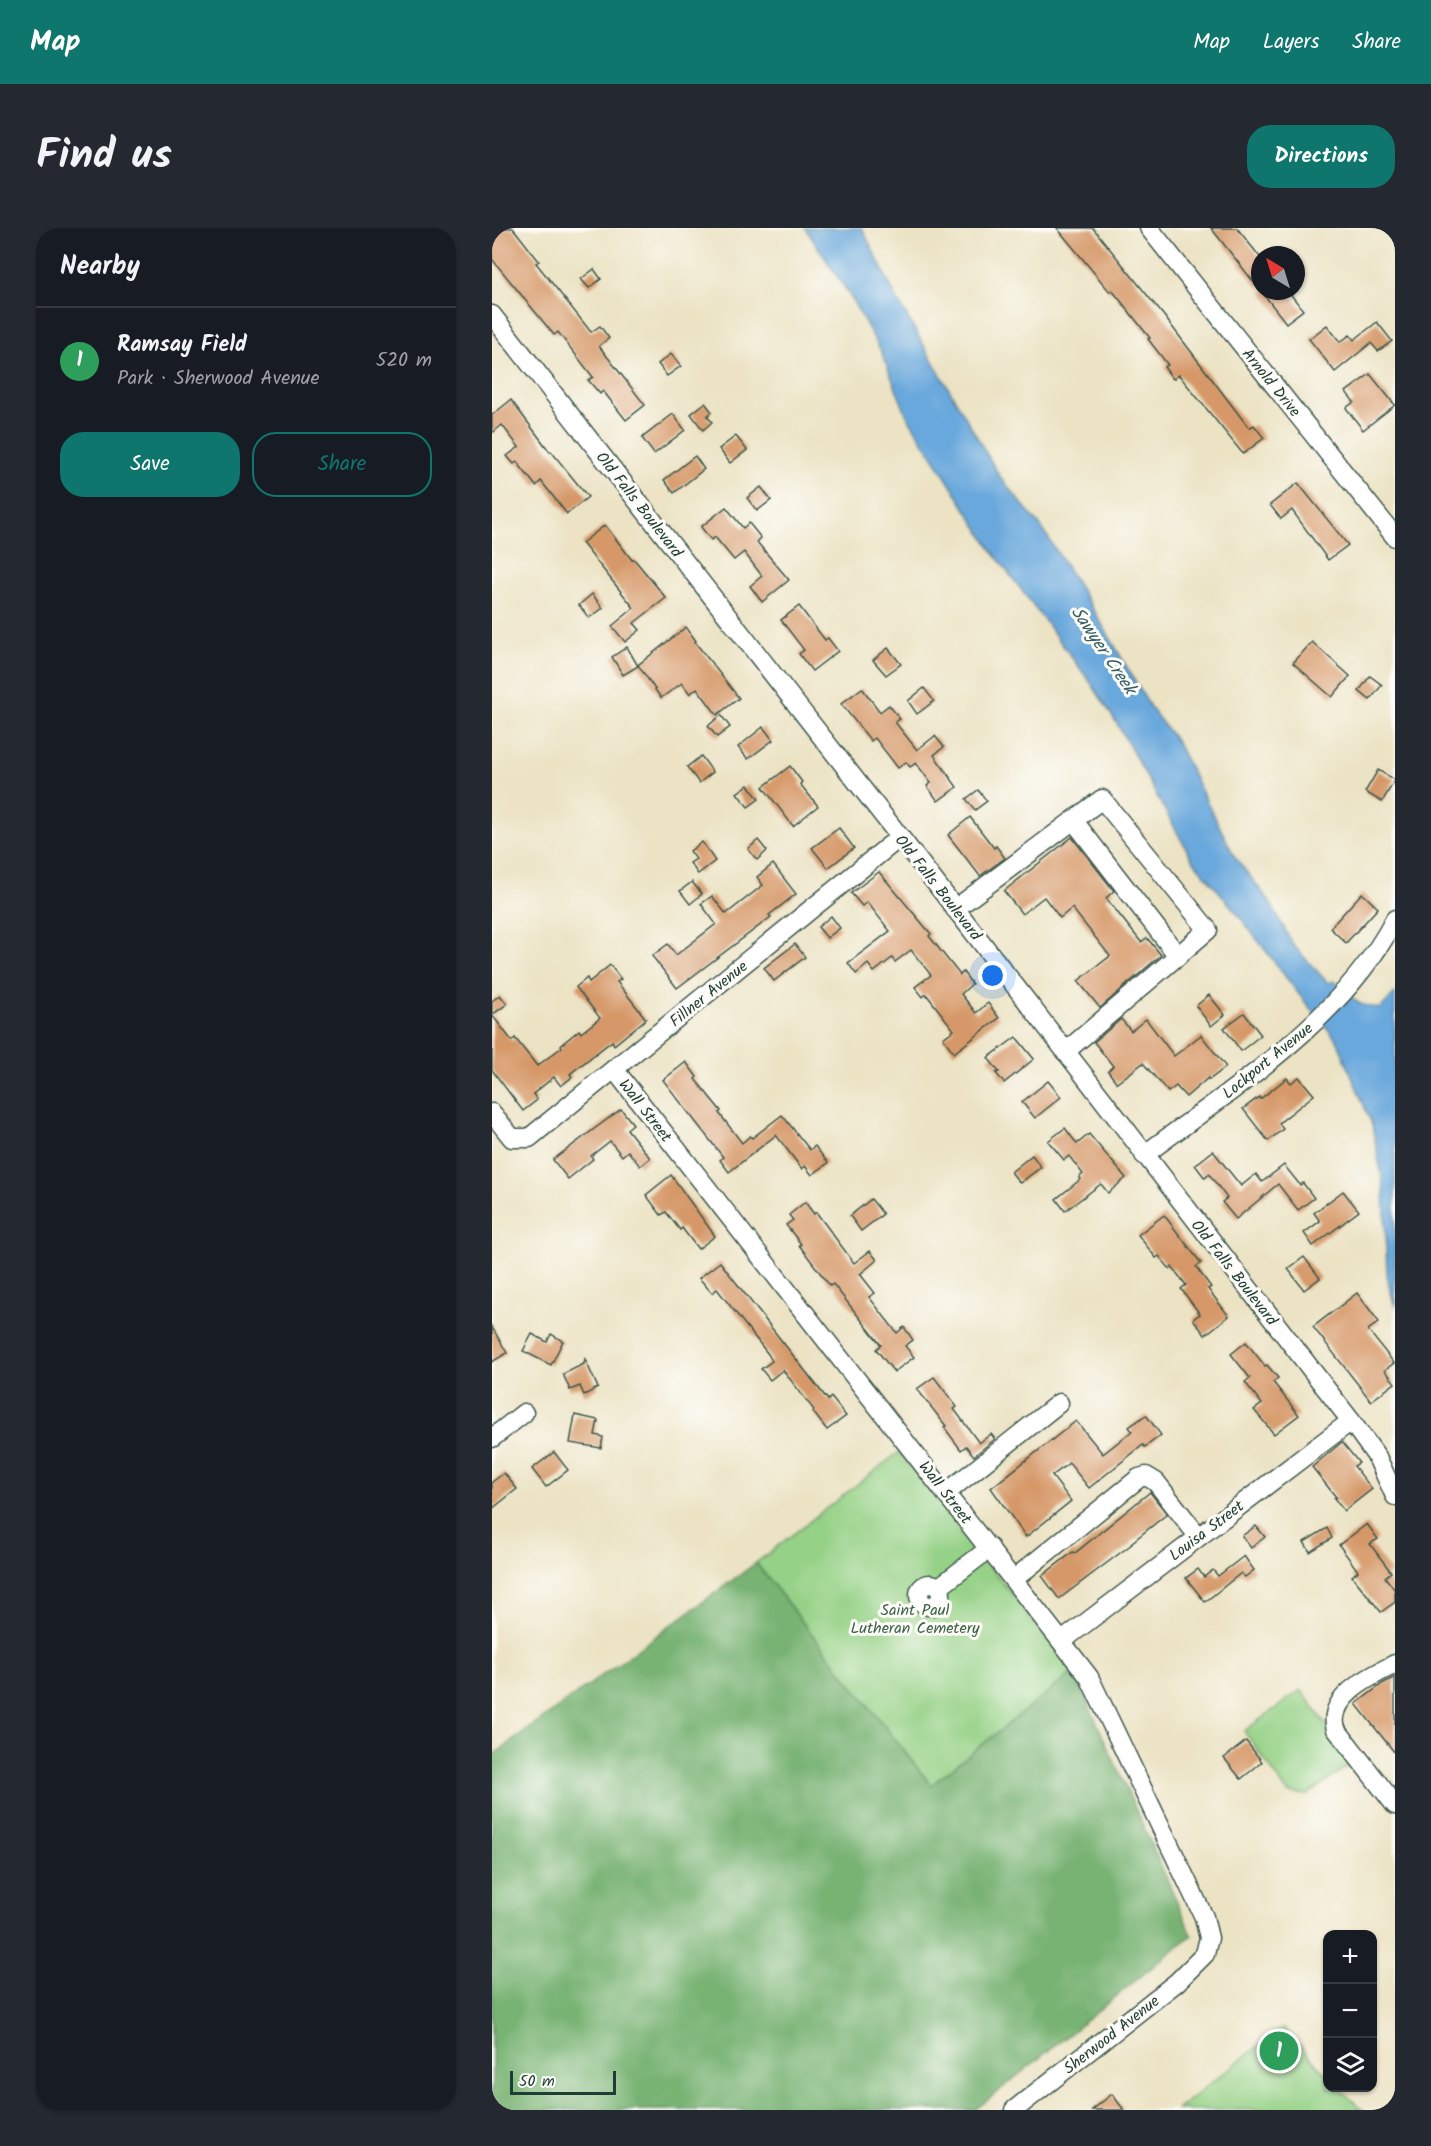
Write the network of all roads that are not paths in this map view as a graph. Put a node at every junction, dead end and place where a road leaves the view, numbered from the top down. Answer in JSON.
{"nodes":[{"id":1,"x":1149,"y":228,"type":"edge"},
{"id":2,"x":492,"y":315,"type":"edge"},
{"id":3,"x":1395,"y":537,"type":"edge"},
{"id":4,"x":1074,"y":820,"type":"junction"},
{"id":5,"x":900,"y":837,"type":"junction"},
{"id":6,"x":955,"y":909,"type":"junction"},
{"id":7,"x":1395,"y":919,"type":"edge"},
{"id":8,"x":1178,"y":956,"type":"junction"},
{"id":9,"x":1065,"y":1052,"type":"junction"},
{"id":10,"x":614,"y":1069,"type":"junction"},
{"id":11,"x":492,"y":1113,"type":"edge"},
{"id":12,"x":1144,"y":1155,"type":"junction"},
{"id":13,"x":1059,"y":1403,"type":"dead end"},
{"id":14,"x":524,"y":1413,"type":"dead end"},
{"id":15,"x":1351,"y":1421,"type":"junction"},
{"id":16,"x":492,"y":1438,"type":"edge"},
{"id":17,"x":946,"y":1492,"type":"junction"},
{"id":18,"x":1395,"y":1496,"type":"edge"},
{"id":19,"x":1198,"y":1536,"type":"junction"},
{"id":20,"x":990,"y":1548,"type":"junction"},
{"id":21,"x":1014,"y":1579,"type":"junction"},
{"id":22,"x":938,"y":1588,"type":"dead end"},
{"id":23,"x":1062,"y":1641,"type":"junction"},
{"id":24,"x":1395,"y":1664,"type":"edge"},
{"id":25,"x":1395,"y":1805,"type":"edge"},
{"id":26,"x":1205,"y":1954,"type":"joint"},
{"id":27,"x":1014,"y":2110,"type":"edge"}],
"edges":[{"from":1,"to":3,"type":"street","name":"Arnold Drive"},
{"from":2,"to":5,"type":"street","name":"Old Falls Boulevard"},
{"from":4,"to":6,"type":"street"},
{"from":4,"to":8,"type":"street"},
{"from":4,"to":8,"type":"street"},
{"from":5,"to":6,"type":"street","name":"Old Falls Boulevard"},
{"from":5,"to":10,"type":"street","name":"Fillner Avenue"},
{"from":6,"to":9,"type":"street","name":"Old Falls Boulevard"},
{"from":7,"to":12,"type":"street","name":"Lockport Avenue"},
{"from":8,"to":9,"type":"street"},
{"from":9,"to":12,"type":"street","name":"Old Falls Boulevard"},
{"from":10,"to":11,"type":"street","name":"Fillner Avenue"},
{"from":10,"to":17,"type":"street","name":"Wall Street"},
{"from":12,"to":15,"type":"street","name":"Old Falls Boulevard"},
{"from":13,"to":17,"type":"street"},
{"from":14,"to":16,"type":"street"},
{"from":15,"to":18,"type":"street","name":"Old Falls Boulevard"},
{"from":15,"to":19,"type":"street","name":"Louisa Street"},
{"from":17,"to":20,"type":"street","name":"Wall Street"},
{"from":19,"to":21,"type":"street"},
{"from":19,"to":23,"type":"street","name":"Louisa Street"},
{"from":20,"to":21,"type":"street","name":"Wall Street"},
{"from":20,"to":22,"type":"street"},
{"from":21,"to":23,"type":"street","name":"Wall Street"},
{"from":23,"to":26,"type":"street","name":"Wall Street"},
{"from":24,"to":25,"type":"street"},
{"from":26,"to":27,"type":"street","name":"Sherwood Avenue"}]}
